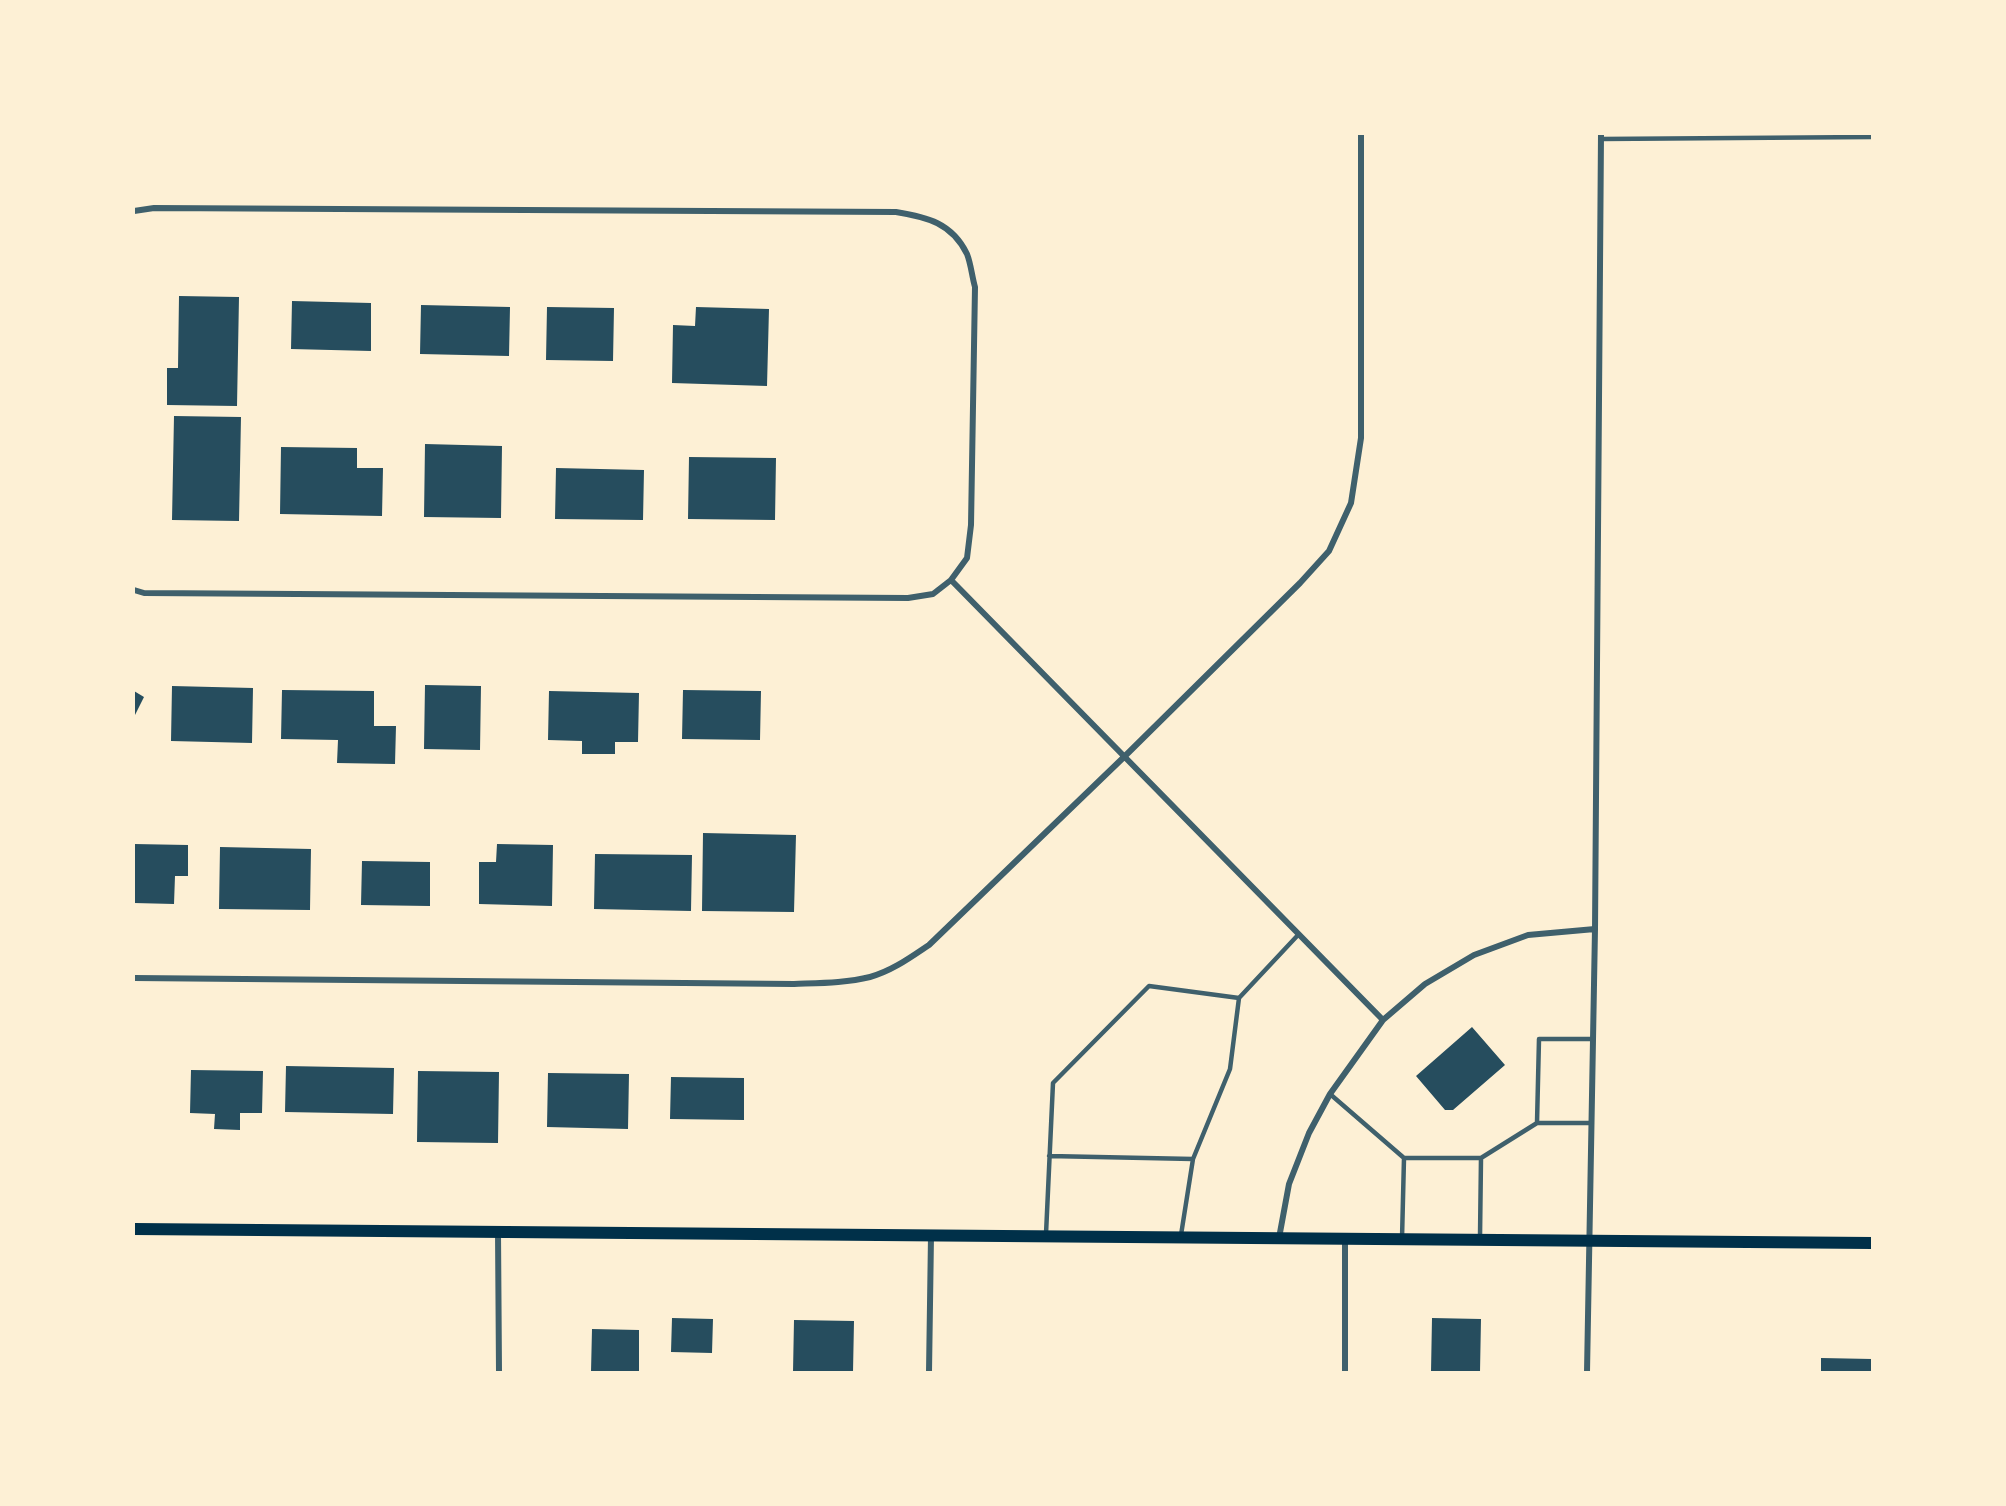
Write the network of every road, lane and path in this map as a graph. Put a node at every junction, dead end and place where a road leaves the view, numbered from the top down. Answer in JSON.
{"nodes":[{"id":1,"x":1361,"y":134,"type":"edge"},
{"id":2,"x":1601,"y":136,"type":"edge"},
{"id":3,"x":1872,"y":137,"type":"edge"},
{"id":4,"x":134,"y":211,"type":"edge"},
{"id":5,"x":951,"y":580,"type":"junction"},
{"id":6,"x":134,"y":590,"type":"edge"},
{"id":7,"x":1124,"y":757,"type":"junction"},
{"id":8,"x":1595,"y":929,"type":"junction"},
{"id":9,"x":1299,"y":935,"type":"junction"},
{"id":10,"x":134,"y":978,"type":"edge"},
{"id":11,"x":1239,"y":998,"type":"junction"},
{"id":12,"x":1383,"y":1020,"type":"junction"},
{"id":13,"x":1592,"y":1039,"type":"junction"},
{"id":14,"x":1330,"y":1094,"type":"junction"},
{"id":15,"x":1537,"y":1123,"type":"junction"},
{"id":16,"x":1591,"y":1123,"type":"junction"},
{"id":17,"x":1049,"y":1156,"type":"junction"},
{"id":18,"x":1404,"y":1158,"type":"junction"},
{"id":19,"x":1481,"y":1158,"type":"junction"},
{"id":20,"x":1193,"y":1159,"type":"junction"},
{"id":21,"x":134,"y":1229,"type":"edge"},
{"id":22,"x":498,"y":1232,"type":"junction"},
{"id":23,"x":931,"y":1236,"type":"junction"},
{"id":24,"x":1046,"y":1236,"type":"junction"},
{"id":25,"x":1180,"y":1237,"type":"junction"},
{"id":26,"x":1279,"y":1238,"type":"junction"},
{"id":27,"x":1345,"y":1239,"type":"junction"},
{"id":28,"x":1402,"y":1239,"type":"junction"},
{"id":29,"x":1480,"y":1240,"type":"junction"},
{"id":30,"x":1588,"y":1241,"type":"junction"},
{"id":31,"x":1872,"y":1243,"type":"edge"},
{"id":32,"x":499,"y":1372,"type":"edge"},
{"id":33,"x":929,"y":1372,"type":"edge"},
{"id":34,"x":1344,"y":1372,"type":"edge"},
{"id":35,"x":1587,"y":1372,"type":"edge"}],
"edges":[{"from":1,"to":7,"type":"street"},
{"from":2,"to":3,"type":"lane"},
{"from":2,"to":8,"type":"street"},
{"from":4,"to":5,"type":"street"},
{"from":5,"to":6,"type":"street"},
{"from":5,"to":7,"type":"street"},
{"from":7,"to":9,"type":"street"},
{"from":7,"to":10,"type":"street"},
{"from":8,"to":12,"type":"street"},
{"from":8,"to":13,"type":"street"},
{"from":9,"to":11,"type":"lane"},
{"from":9,"to":12,"type":"street"},
{"from":11,"to":17,"type":"lane"},
{"from":11,"to":20,"type":"lane"},
{"from":12,"to":14,"type":"street"},
{"from":13,"to":15,"type":"lane"},
{"from":13,"to":16,"type":"street"},
{"from":14,"to":18,"type":"lane"},
{"from":14,"to":26,"type":"street"},
{"from":15,"to":16,"type":"lane"},
{"from":15,"to":19,"type":"lane"},
{"from":16,"to":30,"type":"street"},
{"from":17,"to":20,"type":"lane"},
{"from":17,"to":24,"type":"lane"},
{"from":18,"to":19,"type":"lane"},
{"from":18,"to":28,"type":"lane"},
{"from":19,"to":29,"type":"lane"},
{"from":20,"to":25,"type":"lane"},
{"from":21,"to":22,"type":"main road"},
{"from":22,"to":23,"type":"main road"},
{"from":22,"to":32,"type":"street"},
{"from":23,"to":24,"type":"main road"},
{"from":23,"to":33,"type":"street"},
{"from":24,"to":25,"type":"main road"},
{"from":25,"to":26,"type":"main road"},
{"from":26,"to":27,"type":"main road"},
{"from":27,"to":28,"type":"main road"},
{"from":27,"to":34,"type":"street"},
{"from":28,"to":29,"type":"main road"},
{"from":29,"to":30,"type":"main road"},
{"from":30,"to":31,"type":"main road"},
{"from":30,"to":35,"type":"street"}]}
